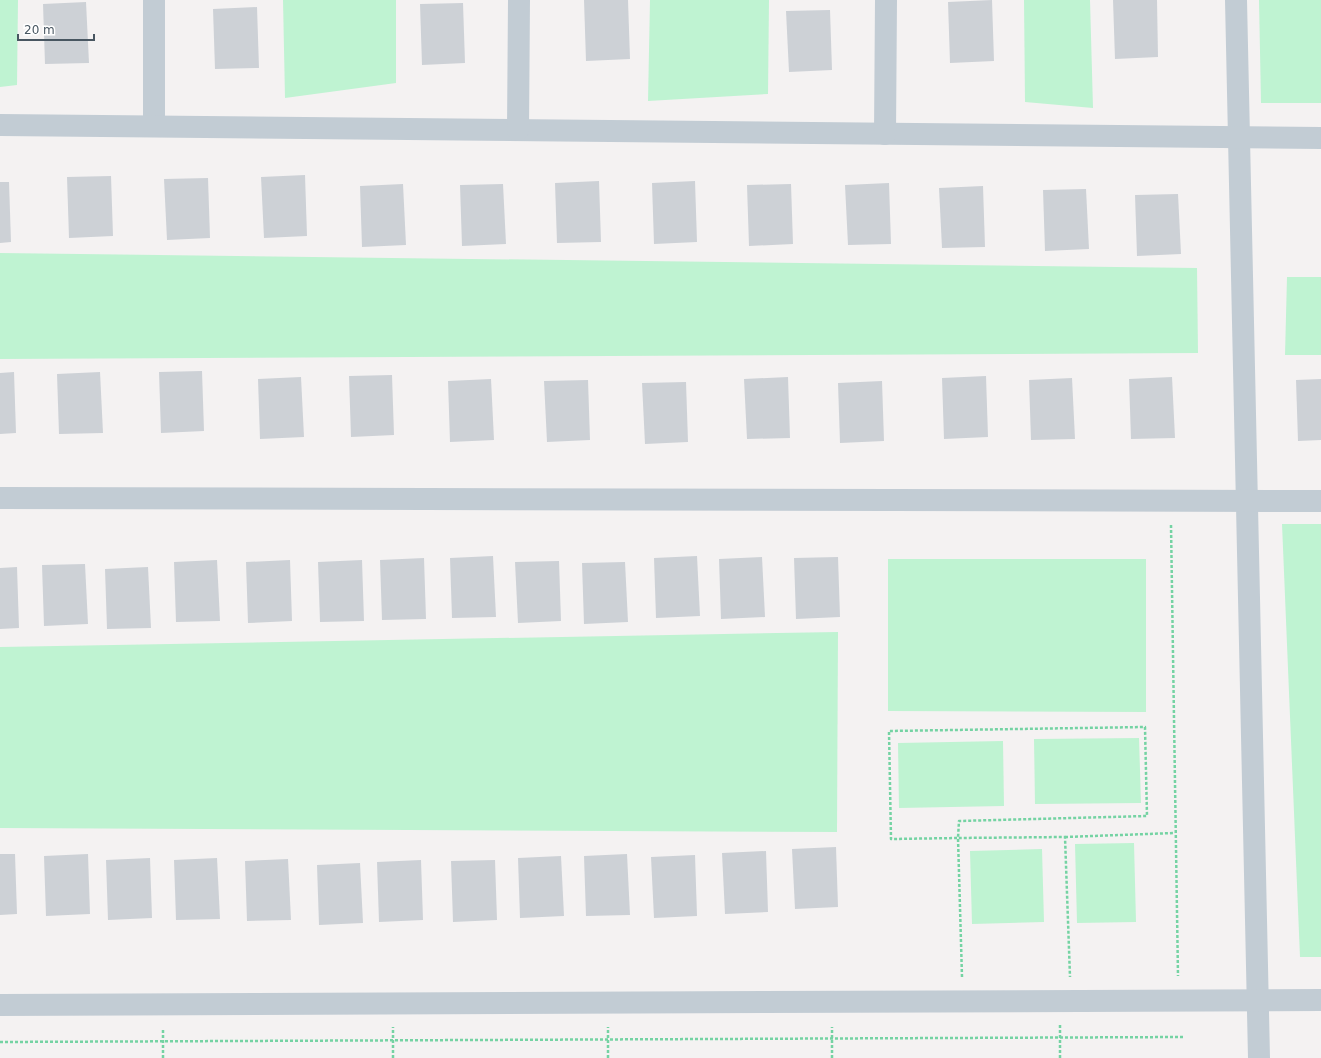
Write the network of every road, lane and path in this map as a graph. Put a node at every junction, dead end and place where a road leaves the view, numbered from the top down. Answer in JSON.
{"nodes":[{"id":1,"x":154,"y":0,"type":"edge"},
{"id":2,"x":519,"y":0,"type":"edge"},
{"id":3,"x":886,"y":0,"type":"edge"},
{"id":4,"x":1236,"y":0,"type":"edge"},
{"id":5,"x":0,"y":125,"type":"edge"},
{"id":6,"x":154,"y":126,"type":"junction"},
{"id":7,"x":518,"y":130,"type":"junction"},
{"id":8,"x":885,"y":134,"type":"junction"},
{"id":9,"x":1239,"y":138,"type":"junction"},
{"id":10,"x":1321,"y":138,"type":"edge"},
{"id":11,"x":0,"y":498,"type":"edge"},
{"id":12,"x":1171,"y":501,"type":"junction"},
{"id":13,"x":1247,"y":501,"type":"junction"},
{"id":14,"x":1321,"y":501,"type":"edge"},
{"id":15,"x":1176,"y":833,"type":"junction"},
{"id":16,"x":1065,"y":837,"type":"junction"},
{"id":17,"x":958,"y":838,"type":"junction"},
{"id":18,"x":1321,"y":1000,"type":"edge"},
{"id":19,"x":1066,"y":1001,"type":"junction"},
{"id":20,"x":1178,"y":1001,"type":"junction"},
{"id":21,"x":1258,"y":1001,"type":"junction"},
{"id":22,"x":832,"y":1002,"type":"junction"},
{"id":23,"x":962,"y":1002,"type":"junction"},
{"id":24,"x":608,"y":1003,"type":"junction"},
{"id":25,"x":163,"y":1004,"type":"junction"},
{"id":26,"x":393,"y":1004,"type":"junction"},
{"id":27,"x":0,"y":1005,"type":"edge"},
{"id":28,"x":1184,"y":1037,"type":"dead end"},
{"id":29,"x":1060,"y":1038,"type":"junction"},
{"id":30,"x":832,"y":1039,"type":"junction"},
{"id":31,"x":393,"y":1040,"type":"junction"},
{"id":32,"x":608,"y":1040,"type":"junction"},
{"id":33,"x":163,"y":1041,"type":"junction"},
{"id":34,"x":0,"y":1042,"type":"edge"},
{"id":35,"x":163,"y":1058,"type":"edge"},
{"id":36,"x":393,"y":1058,"type":"edge"},
{"id":37,"x":608,"y":1058,"type":"edge"},
{"id":38,"x":832,"y":1058,"type":"edge"},
{"id":39,"x":1060,"y":1058,"type":"edge"},
{"id":40,"x":1259,"y":1058,"type":"edge"}],
"edges":[{"from":1,"to":6,"type":"street"},
{"from":2,"to":7,"type":"street"},
{"from":3,"to":8,"type":"street"},
{"from":4,"to":9,"type":"street"},
{"from":5,"to":6,"type":"street"},
{"from":6,"to":7,"type":"street"},
{"from":7,"to":8,"type":"street"},
{"from":8,"to":9,"type":"street"},
{"from":9,"to":10,"type":"street"},
{"from":9,"to":13,"type":"street"},
{"from":11,"to":12,"type":"street"},
{"from":12,"to":13,"type":"street"},
{"from":12,"to":15,"type":"path"},
{"from":13,"to":14,"type":"street"},
{"from":13,"to":21,"type":"street"},
{"from":15,"to":16,"type":"path"},
{"from":15,"to":20,"type":"path"},
{"from":16,"to":17,"type":"path"},
{"from":16,"to":19,"type":"path"},
{"from":17,"to":17,"type":"path"},
{"from":17,"to":23,"type":"path"},
{"from":18,"to":21,"type":"street"},
{"from":19,"to":20,"type":"street"},
{"from":19,"to":23,"type":"street"},
{"from":19,"to":29,"type":"path"},
{"from":20,"to":21,"type":"street"},
{"from":21,"to":40,"type":"street"},
{"from":22,"to":23,"type":"street"},
{"from":22,"to":24,"type":"street"},
{"from":22,"to":30,"type":"path"},
{"from":24,"to":26,"type":"street"},
{"from":24,"to":32,"type":"path"},
{"from":25,"to":26,"type":"street"},
{"from":25,"to":27,"type":"street"},
{"from":25,"to":33,"type":"path"},
{"from":26,"to":31,"type":"path"},
{"from":28,"to":29,"type":"path"},
{"from":29,"to":30,"type":"path"},
{"from":29,"to":39,"type":"path"},
{"from":30,"to":32,"type":"path"},
{"from":30,"to":38,"type":"path"},
{"from":31,"to":32,"type":"path"},
{"from":31,"to":33,"type":"path"},
{"from":31,"to":36,"type":"path"},
{"from":32,"to":37,"type":"path"},
{"from":33,"to":34,"type":"path"},
{"from":33,"to":35,"type":"path"}]}
